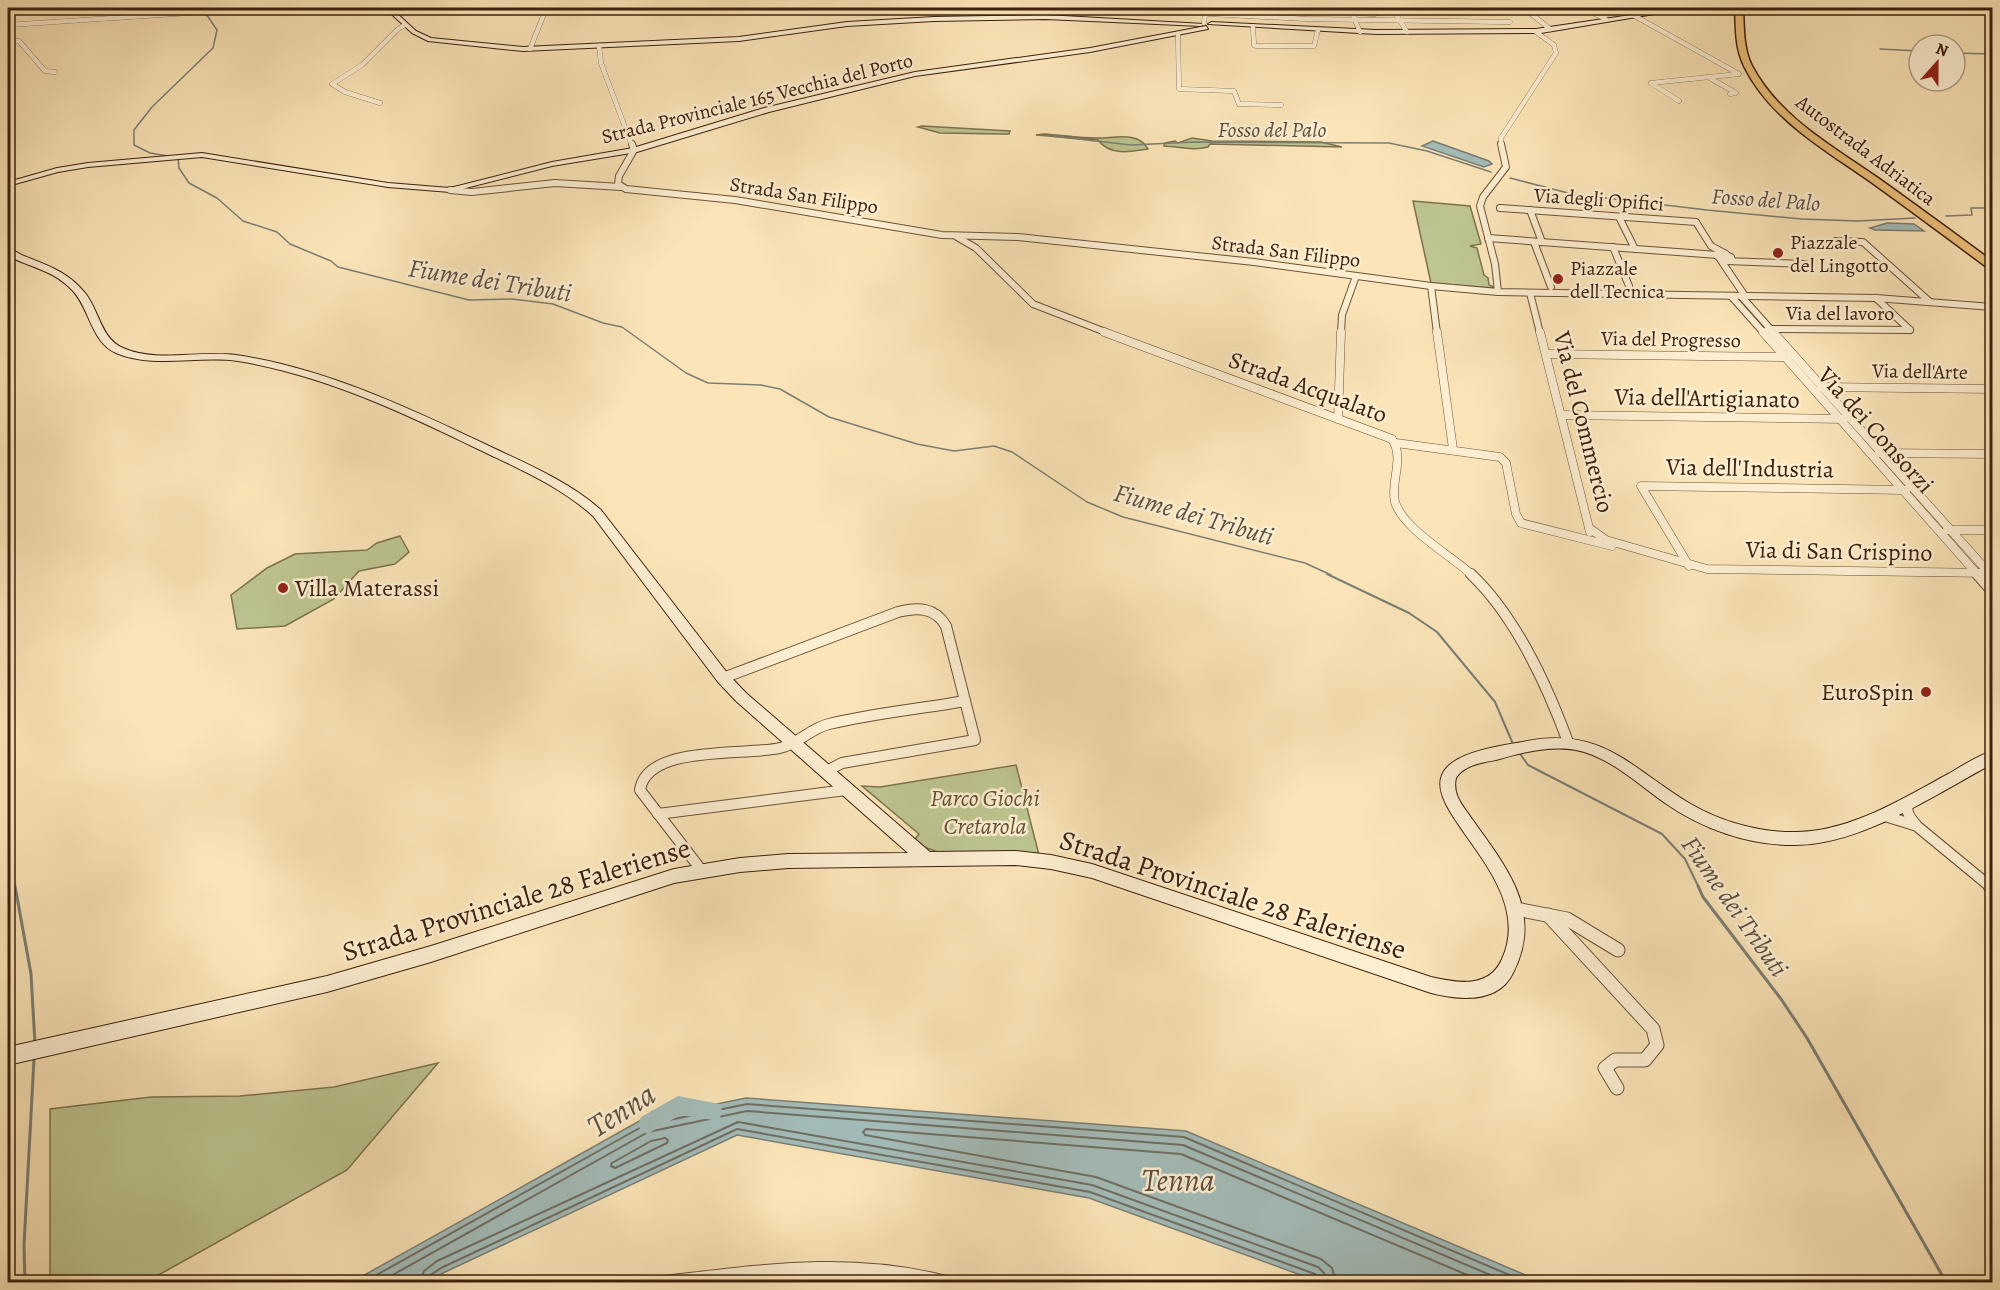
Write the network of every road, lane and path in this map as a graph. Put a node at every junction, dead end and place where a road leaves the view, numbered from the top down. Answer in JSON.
{"nodes":[{"id":1,"x":224,"y":8,"type":"edge"},
{"id":2,"x":388,"y":8,"type":"edge"},
{"id":3,"x":1392,"y":8,"type":"edge"},
{"id":4,"x":1524,"y":8,"type":"edge"},
{"id":5,"x":1533,"y":8,"type":"edge"},
{"id":6,"x":1581,"y":8,"type":"edge"},
{"id":7,"x":1598,"y":8,"type":"edge"},
{"id":8,"x":1662,"y":8,"type":"edge"},
{"id":9,"x":1687,"y":8,"type":"edge"},
{"id":10,"x":1744,"y":10,"type":"edge"},
{"id":11,"x":1624,"y":11,"type":"dead end"},
{"id":12,"x":544,"y":14,"type":"dead end"},
{"id":13,"x":1532,"y":14,"type":"junction"},
{"id":14,"x":1540,"y":14,"type":"junction"},
{"id":15,"x":1395,"y":15,"type":"junction"},
{"id":16,"x":1503,"y":15,"type":"dead end"},
{"id":17,"x":1632,"y":15,"type":"junction"},
{"id":18,"x":1603,"y":18,"type":"junction"},
{"id":19,"x":1355,"y":20,"type":"junction"},
{"id":20,"x":1399,"y":21,"type":"junction"},
{"id":21,"x":1510,"y":22,"type":"junction"},
{"id":22,"x":405,"y":25,"type":"junction"},
{"id":23,"x":1203,"y":25,"type":"junction"},
{"id":24,"x":8,"y":26,"type":"edge"},
{"id":25,"x":1253,"y":27,"type":"junction"},
{"id":26,"x":1318,"y":30,"type":"junction"},
{"id":27,"x":1519,"y":31,"type":"junction"},
{"id":28,"x":1541,"y":31,"type":"junction"},
{"id":29,"x":1360,"y":32,"type":"junction"},
{"id":30,"x":1407,"y":32,"type":"junction"},
{"id":31,"x":1178,"y":34,"type":"junction"},
{"id":32,"x":8,"y":40,"type":"edge"},
{"id":33,"x":599,"y":46,"type":"junction"},
{"id":34,"x":530,"y":49,"type":"junction"},
{"id":35,"x":55,"y":72,"type":"dead end"},
{"id":36,"x":1710,"y":78,"type":"junction"},
{"id":37,"x":1730,"y":94,"type":"dead end"},
{"id":38,"x":1679,"y":101,"type":"dead end"},
{"id":39,"x":380,"y":103,"type":"dead end"},
{"id":40,"x":1281,"y":105,"type":"dead end"},
{"id":41,"x":634,"y":150,"type":"junction"},
{"id":42,"x":8,"y":184,"type":"edge"},
{"id":43,"x":621,"y":187,"type":"junction"},
{"id":44,"x":450,"y":190,"type":"junction"},
{"id":45,"x":1500,"y":208,"type":"dead end"},
{"id":46,"x":1530,"y":210,"type":"junction"},
{"id":47,"x":1619,"y":217,"type":"junction"},
{"id":48,"x":955,"y":236,"type":"junction"},
{"id":49,"x":1488,"y":238,"type":"junction"},
{"id":50,"x":1834,"y":241,"type":"dead end"},
{"id":51,"x":1538,"y":242,"type":"junction"},
{"id":52,"x":1613,"y":248,"type":"junction"},
{"id":53,"x":1635,"y":249,"type":"junction"},
{"id":54,"x":9,"y":254,"type":"edge"},
{"id":55,"x":1723,"y":257,"type":"junction"},
{"id":56,"x":1992,"y":259,"type":"edge"},
{"id":57,"x":1805,"y":264,"type":"dead end"},
{"id":58,"x":1992,"y":266,"type":"edge"},
{"id":59,"x":1356,"y":276,"type":"junction"},
{"id":60,"x":1629,"y":285,"type":"dead end"},
{"id":61,"x":1431,"y":286,"type":"junction"},
{"id":62,"x":1551,"y":287,"type":"dead end"},
{"id":63,"x":1498,"y":292,"type":"junction"},
{"id":64,"x":1530,"y":292,"type":"junction"},
{"id":65,"x":1731,"y":296,"type":"junction"},
{"id":66,"x":1743,"y":296,"type":"junction"},
{"id":67,"x":1876,"y":298,"type":"junction"},
{"id":68,"x":1930,"y":302,"type":"junction"},
{"id":69,"x":1992,"y":307,"type":"edge"},
{"id":70,"x":1760,"y":329,"type":"junction"},
{"id":71,"x":1771,"y":329,"type":"junction"},
{"id":72,"x":1546,"y":354,"type":"junction"},
{"id":73,"x":1785,"y":357,"type":"junction"},
{"id":74,"x":1796,"y":357,"type":"junction"},
{"id":75,"x":1811,"y":387,"type":"junction"},
{"id":76,"x":1823,"y":387,"type":"junction"},
{"id":77,"x":1992,"y":389,"type":"edge"},
{"id":78,"x":1561,"y":415,"type":"junction"},
{"id":79,"x":1338,"y":419,"type":"junction"},
{"id":80,"x":1840,"y":419,"type":"junction"},
{"id":81,"x":1852,"y":419,"type":"junction"},
{"id":82,"x":1396,"y":443,"type":"junction"},
{"id":83,"x":1453,"y":449,"type":"junction"},
{"id":84,"x":1870,"y":453,"type":"junction"},
{"id":85,"x":1882,"y":453,"type":"junction"},
{"id":86,"x":1992,"y":454,"type":"edge"},
{"id":87,"x":1903,"y":490,"type":"junction"},
{"id":88,"x":1915,"y":490,"type":"junction"},
{"id":89,"x":1938,"y":529,"type":"junction"},
{"id":90,"x":1950,"y":530,"type":"junction"},
{"id":91,"x":1992,"y":530,"type":"edge"},
{"id":92,"x":1591,"y":536,"type":"junction"},
{"id":93,"x":1642,"y":552,"type":"junction"},
{"id":94,"x":1689,"y":566,"type":"junction"},
{"id":95,"x":1977,"y":573,"type":"junction"},
{"id":96,"x":1991,"y":575,"type":"edge"},
{"id":97,"x":1992,"y":591,"type":"edge"},
{"id":98,"x":723,"y":678,"type":"junction"},
{"id":99,"x":965,"y":701,"type":"junction"},
{"id":100,"x":1568,"y":742,"type":"junction"},
{"id":101,"x":793,"y":744,"type":"junction"},
{"id":102,"x":1992,"y":757,"type":"edge"},
{"id":103,"x":825,"y":772,"type":"junction"},
{"id":104,"x":846,"y":790,"type":"junction"},
{"id":105,"x":1909,"y":800,"type":"junction"},
{"id":106,"x":1883,"y":813,"type":"junction"},
{"id":107,"x":658,"y":814,"type":"junction"},
{"id":108,"x":1907,"y":819,"type":"junction"},
{"id":109,"x":902,"y":853,"type":"junction"},
{"id":110,"x":702,"y":871,"type":"junction"},
{"id":111,"x":1992,"y":888,"type":"edge"},
{"id":112,"x":1516,"y":909,"type":"junction"},
{"id":113,"x":1548,"y":915,"type":"junction"},
{"id":114,"x":1618,"y":950,"type":"dead end"},
{"id":115,"x":8,"y":1056,"type":"edge"},
{"id":116,"x":1617,"y":1088,"type":"dead end"},
{"id":117,"x":669,"y":1282,"type":"edge"},
{"id":118,"x":944,"y":1282,"type":"edge"}],
"edges":[{"from":1,"to":24,"type":"street"},
{"from":2,"to":22,"type":"main road"},
{"from":3,"to":15,"type":"street"},
{"from":4,"to":13,"type":"street"},
{"from":5,"to":14,"type":"street"},
{"from":6,"to":18,"type":"street"},
{"from":7,"to":18,"type":"street"},
{"from":8,"to":9,"type":"main road"},
{"from":8,"to":17,"type":"main road"},
{"from":10,"to":56,"type":"highway","name":"Autostrada Adriatica"},
{"from":10,"to":58,"type":"highway","name":"Autostrada Adriatica"},
{"from":11,"to":17,"type":"main road"},
{"from":12,"to":34,"type":"street"},
{"from":13,"to":14,"type":"street"},
{"from":13,"to":28,"type":"street"},
{"from":14,"to":28,"type":"street"},
{"from":15,"to":19,"type":"street"},
{"from":15,"to":20,"type":"street"},
{"from":16,"to":21,"type":"street"},
{"from":17,"to":18,"type":"main road"},
{"from":17,"to":36,"type":"street"},
{"from":18,"to":28,"type":"main road"},
{"from":19,"to":20,"type":"street"},
{"from":19,"to":23,"type":"street"},
{"from":19,"to":29,"type":"street"},
{"from":20,"to":21,"type":"street"},
{"from":20,"to":30,"type":"street"},
{"from":21,"to":27,"type":"street"},
{"from":22,"to":34,"type":"main road"},
{"from":22,"to":39,"type":"street"},
{"from":23,"to":25,"type":"main road"},
{"from":23,"to":31,"type":"main road","name":"Strada Provinciale 165 Vecchia del Porto"},
{"from":23,"to":33,"type":"main road"},
{"from":25,"to":26,"type":"main road"},
{"from":25,"to":26,"type":"street"},
{"from":26,"to":29,"type":"main road"},
{"from":27,"to":28,"type":"main road"},
{"from":27,"to":30,"type":"main road"},
{"from":28,"to":49,"type":"street"},
{"from":29,"to":30,"type":"main road"},
{"from":31,"to":40,"type":"street"},
{"from":31,"to":41,"type":"main road","name":"Strada Provinciale 165 Vecchia del Porto"},
{"from":32,"to":35,"type":"street"},
{"from":33,"to":34,"type":"main road"},
{"from":33,"to":41,"type":"street"},
{"from":36,"to":37,"type":"street"},
{"from":36,"to":38,"type":"street"},
{"from":41,"to":43,"type":"street"},
{"from":41,"to":44,"type":"main road","name":"Strada Provinciale 165 Vecchia del Porto"},
{"from":42,"to":44,"type":"main road","name":"Strada Provinciale 165 Vecchia del Porto"},
{"from":43,"to":44,"type":"street","name":"Strada San Filippo"},
{"from":43,"to":48,"type":"street","name":"Strada San Filippo"},
{"from":45,"to":46,"type":"street","name":"Via degli Opifici"},
{"from":46,"to":47,"type":"street","name":"Via degli Opifici"},
{"from":46,"to":51,"type":"street"},
{"from":47,"to":53,"type":"street"},
{"from":47,"to":55,"type":"street","name":"Via degli Opifici"},
{"from":48,"to":59,"type":"street","name":"Strada San Filippo"},
{"from":48,"to":79,"type":"street","name":"Strada Acqualato"},
{"from":49,"to":51,"type":"street"},
{"from":49,"to":63,"type":"street"},
{"from":50,"to":68,"type":"street"},
{"from":51,"to":52,"type":"street"},
{"from":51,"to":62,"type":"street"},
{"from":52,"to":53,"type":"street"},
{"from":52,"to":60,"type":"street"},
{"from":53,"to":55,"type":"street"},
{"from":54,"to":98,"type":"main road"},
{"from":55,"to":57,"type":"street"},
{"from":55,"to":66,"type":"street","name":"Via dei Consorzi"},
{"from":59,"to":61,"type":"street","name":"Strada San Filippo"},
{"from":59,"to":79,"type":"street"},
{"from":61,"to":63,"type":"street","name":"Strada San Filippo"},
{"from":61,"to":83,"type":"street"},
{"from":63,"to":64,"type":"street","name":"Strada San Filippo"},
{"from":64,"to":65,"type":"street","name":"Strada San Filippo"},
{"from":64,"to":72,"type":"street","name":"Via del Commercio"},
{"from":65,"to":66,"type":"street","name":"Strada San Filippo"},
{"from":65,"to":70,"type":"street","name":"Via dei Consorzi"},
{"from":66,"to":67,"type":"street","name":"Strada San Filippo"},
{"from":66,"to":71,"type":"street","name":"Via dei Consorzi"},
{"from":67,"to":68,"type":"street","name":"Strada San Filippo"},
{"from":67,"to":71,"type":"street","name":"Via del lavoro"},
{"from":68,"to":69,"type":"street","name":"Strada San Filippo"},
{"from":70,"to":71,"type":"street","name":"Via del lavoro"},
{"from":70,"to":73,"type":"street","name":"Via dei Consorzi"},
{"from":71,"to":74,"type":"street","name":"Via dei Consorzi"},
{"from":72,"to":73,"type":"street","name":"Via del Progresso"},
{"from":72,"to":78,"type":"street","name":"Via del Commercio"},
{"from":73,"to":74,"type":"street","name":"Via del Progresso"},
{"from":73,"to":75,"type":"street","name":"Via dei Consorzi"},
{"from":74,"to":76,"type":"street","name":"Via dei Consorzi"},
{"from":75,"to":76,"type":"street","name":"Via dell'Arte"},
{"from":75,"to":80,"type":"street","name":"Via dei Consorzi"},
{"from":76,"to":77,"type":"street","name":"Via dell'Arte"},
{"from":76,"to":81,"type":"street","name":"Via dei Consorzi"},
{"from":78,"to":80,"type":"street","name":"Via dell'Artigianato"},
{"from":78,"to":92,"type":"street","name":"Via del Commercio"},
{"from":79,"to":82,"type":"street","name":"Strada Acqualato"},
{"from":80,"to":81,"type":"street","name":"Via dell'Artigianato"},
{"from":80,"to":84,"type":"street","name":"Via dei Consorzi"},
{"from":81,"to":85,"type":"street","name":"Via dei Consorzi"},
{"from":82,"to":83,"type":"street"},
{"from":82,"to":100,"type":"street","name":"Strada Acqualato"},
{"from":83,"to":92,"type":"street"},
{"from":84,"to":85,"type":"street"},
{"from":84,"to":87,"type":"street","name":"Via dei Consorzi"},
{"from":85,"to":86,"type":"street"},
{"from":85,"to":88,"type":"street","name":"Via dei Consorzi"},
{"from":87,"to":88,"type":"street","name":"Via dell'Industria"},
{"from":87,"to":89,"type":"street","name":"Via dei Consorzi"},
{"from":87,"to":94,"type":"street","name":"Via dell'Industria"},
{"from":88,"to":90,"type":"street","name":"Via dei Consorzi"},
{"from":89,"to":90,"type":"street"},
{"from":89,"to":95,"type":"street","name":"Via dei Consorzi"},
{"from":90,"to":91,"type":"street"},
{"from":90,"to":96,"type":"street","name":"Via dei Consorzi"},
{"from":92,"to":93,"type":"street"},
{"from":92,"to":93,"type":"street","name":"Via del Commercio"},
{"from":93,"to":94,"type":"street","name":"Via del Commercio"},
{"from":94,"to":95,"type":"street","name":"Via di San Crispino"},
{"from":95,"to":96,"type":"street","name":"Via di San Crispino"},
{"from":95,"to":97,"type":"street","name":"Via dei Consorzi"},
{"from":98,"to":99,"type":"street"},
{"from":98,"to":101,"type":"main road"},
{"from":99,"to":101,"type":"street"},
{"from":99,"to":103,"type":"street"},
{"from":100,"to":106,"type":"main road","name":"Strada Provinciale 28 Faleriense"},
{"from":100,"to":112,"type":"main road","name":"Strada Provinciale 28 Faleriense"},
{"from":101,"to":103,"type":"main road"},
{"from":101,"to":107,"type":"street"},
{"from":102,"to":105,"type":"main road","name":"Strada Provinciale 28 Faleriense"},
{"from":103,"to":104,"type":"main road"},
{"from":104,"to":107,"type":"street"},
{"from":104,"to":109,"type":"main road"},
{"from":105,"to":106,"type":"main road","name":"Strada Provinciale 28 Faleriense"},
{"from":105,"to":108,"type":"street"},
{"from":106,"to":108,"type":"street"},
{"from":107,"to":110,"type":"street"},
{"from":108,"to":111,"type":"street"},
{"from":109,"to":110,"type":"main road","name":"Strada Provinciale 28 Faleriense"},
{"from":109,"to":112,"type":"main road","name":"Strada Provinciale 28 Faleriense"},
{"from":110,"to":115,"type":"main road","name":"Strada Provinciale 28 Faleriense"},
{"from":112,"to":113,"type":"street"},
{"from":113,"to":114,"type":"street"},
{"from":113,"to":116,"type":"street"},
{"from":117,"to":118,"type":"street"}]}
